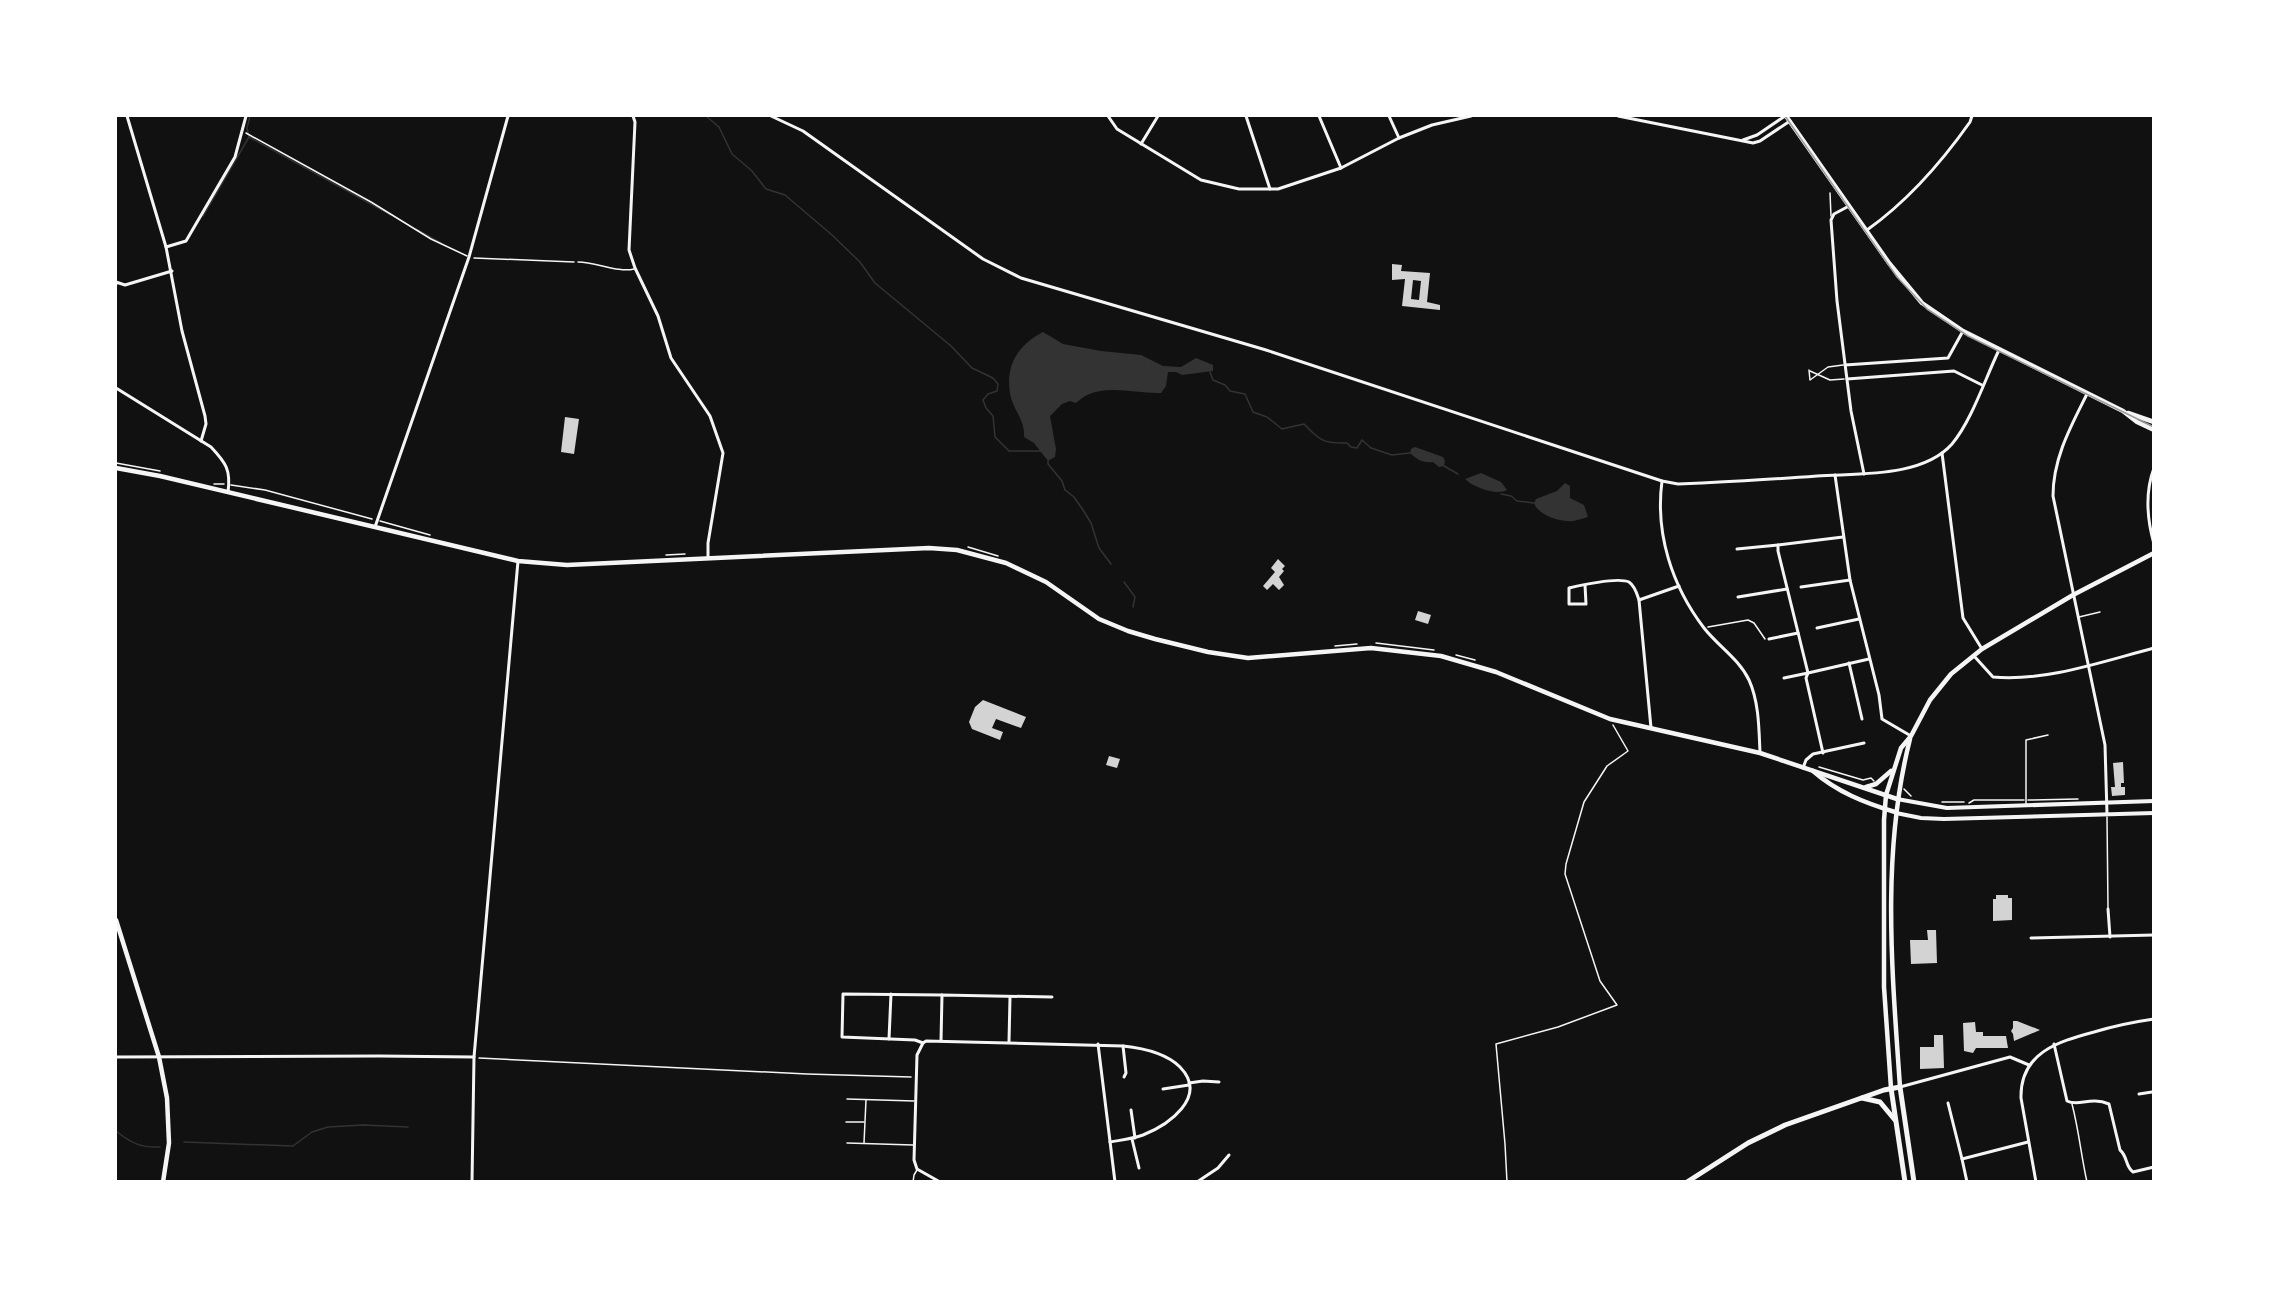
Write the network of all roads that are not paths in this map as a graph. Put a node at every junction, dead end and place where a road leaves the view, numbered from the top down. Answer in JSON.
{"nodes":[{"id":1,"x":127,"y":116,"type":"edge"},
{"id":2,"x":246,"y":116,"type":"edge"},
{"id":3,"x":508,"y":116,"type":"edge"},
{"id":4,"x":633,"y":116,"type":"edge"},
{"id":5,"x":771,"y":116,"type":"edge"},
{"id":6,"x":1108,"y":116,"type":"edge"},
{"id":7,"x":1158,"y":116,"type":"edge"},
{"id":8,"x":1246,"y":116,"type":"edge"},
{"id":9,"x":1319,"y":116,"type":"edge"},
{"id":10,"x":1389,"y":116,"type":"edge"},
{"id":11,"x":1471,"y":116,"type":"edge"},
{"id":12,"x":1618,"y":116,"type":"edge"},
{"id":13,"x":1786,"y":116,"type":"edge"},
{"id":14,"x":1972,"y":116,"type":"edge"},
{"id":15,"x":1790,"y":121,"type":"junction"},
{"id":16,"x":1399,"y":138,"type":"junction"},
{"id":17,"x":1736,"y":139,"type":"junction"},
{"id":18,"x":1141,"y":144,"type":"junction"},
{"id":19,"x":1341,"y":168,"type":"junction"},
{"id":20,"x":1270,"y":189,"type":"junction"},
{"id":21,"x":1830,"y":193,"type":"dead end"},
{"id":22,"x":1849,"y":206,"type":"junction"},
{"id":23,"x":1832,"y":217,"type":"junction"},
{"id":24,"x":1866,"y":231,"type":"junction"},
{"id":25,"x":166,"y":247,"type":"junction"},
{"id":26,"x":578,"y":262,"type":"road end"},
{"id":27,"x":635,"y":268,"type":"junction"},
{"id":28,"x":172,"y":271,"type":"junction"},
{"id":29,"x":116,"y":282,"type":"edge"},
{"id":30,"x":1963,"y":331,"type":"junction"},
{"id":31,"x":1998,"y":350,"type":"junction"},
{"id":32,"x":1845,"y":365,"type":"junction"},
{"id":33,"x":1847,"y":379,"type":"junction"},
{"id":34,"x":1982,"y":385,"type":"junction"},
{"id":35,"x":116,"y":388,"type":"edge"},
{"id":36,"x":2088,"y":394,"type":"junction"},
{"id":37,"x":2123,"y":411,"type":"junction"},
{"id":38,"x":2154,"y":422,"type":"edge"},
{"id":39,"x":2154,"y":430,"type":"edge"},
{"id":40,"x":201,"y":441,"type":"junction"},
{"id":41,"x":1942,"y":453,"type":"junction"},
{"id":42,"x":116,"y":468,"type":"edge"},
{"id":43,"x":2154,"y":468,"type":"edge"},
{"id":44,"x":1864,"y":474,"type":"junction"},
{"id":45,"x":1835,"y":475,"type":"junction"},
{"id":46,"x":1662,"y":481,"type":"junction"},
{"id":47,"x":228,"y":492,"type":"junction"},
{"id":48,"x":375,"y":527,"type":"junction"},
{"id":49,"x":1843,"y":537,"type":"junction"},
{"id":50,"x":2154,"y":544,"type":"edge"},
{"id":51,"x":1778,"y":545,"type":"junction"},
{"id":52,"x":1737,"y":549,"type":"dead end"},
{"id":53,"x":2154,"y":554,"type":"edge"},
{"id":54,"x":708,"y":558,"type":"junction"},
{"id":55,"x":518,"y":561,"type":"junction"},
{"id":56,"x":1850,"y":580,"type":"junction"},
{"id":57,"x":1585,"y":585,"type":"junction"},
{"id":58,"x":1678,"y":586,"type":"junction"},
{"id":59,"x":1801,"y":587,"type":"dead end"},
{"id":60,"x":1787,"y":589,"type":"junction"},
{"id":61,"x":2073,"y":595,"type":"junction"},
{"id":62,"x":1738,"y":597,"type":"dead end"},
{"id":63,"x":1639,"y":600,"type":"junction"},
{"id":64,"x":2100,"y":612,"type":"dead end"},
{"id":65,"x":2078,"y":617,"type":"junction"},
{"id":66,"x":1859,"y":619,"type":"junction"},
{"id":67,"x":1817,"y":628,"type":"dead end"},
{"id":68,"x":1798,"y":633,"type":"junction"},
{"id":69,"x":1769,"y":639,"type":"road end"},
{"id":70,"x":2154,"y":648,"type":"edge"},
{"id":71,"x":1982,"y":649,"type":"junction"},
{"id":72,"x":1974,"y":656,"type":"junction"},
{"id":73,"x":1869,"y":659,"type":"junction"},
{"id":74,"x":1849,"y":663,"type":"junction"},
{"id":75,"x":2088,"y":665,"type":"junction"},
{"id":76,"x":1808,"y":673,"type":"junction"},
{"id":77,"x":1784,"y":678,"type":"dead end"},
{"id":78,"x":1862,"y":719,"type":"dead end"},
{"id":79,"x":1651,"y":728,"type":"junction"},
{"id":80,"x":2048,"y":735,"type":"dead end"},
{"id":81,"x":1911,"y":736,"type":"junction"},
{"id":82,"x":1864,"y":743,"type":"dead end"},
{"id":83,"x":1760,"y":753,"type":"junction"},
{"id":84,"x":1823,"y":753,"type":"junction"},
{"id":85,"x":1803,"y":768,"type":"junction"},
{"id":86,"x":1893,"y":769,"type":"junction"},
{"id":87,"x":1811,"y":770,"type":"junction"},
{"id":88,"x":1864,"y":787,"type":"junction"},
{"id":89,"x":1886,"y":795,"type":"junction"},
{"id":90,"x":1897,"y":799,"type":"junction"},
{"id":91,"x":2154,"y":801,"type":"edge"},
{"id":92,"x":2107,"y":803,"type":"junction"},
{"id":93,"x":2026,"y":806,"type":"junction"},
{"id":94,"x":1884,"y":809,"type":"junction"},
{"id":95,"x":1895,"y":812,"type":"junction"},
{"id":96,"x":2154,"y":813,"type":"edge"},
{"id":97,"x":2107,"y":814,"type":"junction"},
{"id":98,"x":2108,"y":909,"type":"joint"},
{"id":99,"x":116,"y":920,"type":"edge"},
{"id":100,"x":2154,"y":935,"type":"edge"},
{"id":101,"x":2110,"y":937,"type":"junction"},
{"id":102,"x":2031,"y":938,"type":"dead end"},
{"id":103,"x":891,"y":994,"type":"junction"},
{"id":104,"x":942,"y":995,"type":"junction"},
{"id":105,"x":1010,"y":997,"type":"junction"},
{"id":106,"x":1052,"y":997,"type":"dead end"},
{"id":107,"x":2154,"y":1019,"type":"edge"},
{"id":108,"x":889,"y":1039,"type":"junction"},
{"id":109,"x":941,"y":1041,"type":"junction"},
{"id":110,"x":1009,"y":1042,"type":"junction"},
{"id":111,"x":923,"y":1043,"type":"junction"},
{"id":112,"x":1098,"y":1044,"type":"junction"},
{"id":113,"x":2054,"y":1044,"type":"junction"},
{"id":114,"x":1123,"y":1046,"type":"junction"},
{"id":115,"x":116,"y":1057,"type":"edge"},
{"id":116,"x":159,"y":1057,"type":"junction"},
{"id":117,"x":474,"y":1058,"type":"junction"},
{"id":118,"x":2029,"y":1065,"type":"junction"},
{"id":119,"x":1124,"y":1077,"type":"dead end"},
{"id":120,"x":1219,"y":1082,"type":"dead end"},
{"id":121,"x":1189,"y":1084,"type":"junction"},
{"id":122,"x":1900,"y":1087,"type":"junction"},
{"id":123,"x":1891,"y":1088,"type":"junction"},
{"id":124,"x":1163,"y":1089,"type":"dead end"},
{"id":125,"x":2153,"y":1091,"type":"edge"},
{"id":126,"x":2139,"y":1094,"type":"dead end"},
{"id":127,"x":1860,"y":1098,"type":"junction"},
{"id":128,"x":847,"y":1099,"type":"dead end"},
{"id":129,"x":866,"y":1100,"type":"junction"},
{"id":130,"x":2154,"y":1100,"type":"edge"},
{"id":131,"x":915,"y":1101,"type":"junction"},
{"id":132,"x":1948,"y":1102,"type":"dead end"},
{"id":133,"x":2072,"y":1104,"type":"junction"},
{"id":134,"x":1131,"y":1110,"type":"dead end"},
{"id":135,"x":1896,"y":1121,"type":"junction"},
{"id":136,"x":846,"y":1122,"type":"dead end"},
{"id":137,"x":865,"y":1122,"type":"junction"},
{"id":138,"x":1133,"y":1138,"type":"junction"},
{"id":139,"x":1110,"y":1142,"type":"junction"},
{"id":140,"x":2028,"y":1142,"type":"junction"},
{"id":141,"x":847,"y":1143,"type":"dead end"},
{"id":142,"x":864,"y":1144,"type":"junction"},
{"id":143,"x":914,"y":1146,"type":"junction"},
{"id":144,"x":1230,"y":1155,"type":"dead end"},
{"id":145,"x":1962,"y":1159,"type":"junction"},
{"id":146,"x":2154,"y":1167,"type":"edge"},
{"id":147,"x":1139,"y":1168,"type":"dead end"},
{"id":148,"x":917,"y":1169,"type":"junction"},
{"id":149,"x":163,"y":1182,"type":"edge"},
{"id":150,"x":472,"y":1182,"type":"edge"},
{"id":151,"x":913,"y":1182,"type":"edge"},
{"id":152,"x":940,"y":1182,"type":"edge"},
{"id":153,"x":1115,"y":1182,"type":"edge"},
{"id":154,"x":1197,"y":1182,"type":"edge"},
{"id":155,"x":1687,"y":1182,"type":"edge"},
{"id":156,"x":1905,"y":1182,"type":"edge"},
{"id":157,"x":1914,"y":1182,"type":"edge"},
{"id":158,"x":1967,"y":1182,"type":"edge"},
{"id":159,"x":2036,"y":1182,"type":"edge"},
{"id":160,"x":2087,"y":1182,"type":"edge"}],
"edges":[{"from":1,"to":25,"type":"street"},
{"from":2,"to":25,"type":"street"},
{"from":3,"to":48,"type":"street"},
{"from":4,"to":27,"type":"street"},
{"from":5,"to":46,"type":"street"},
{"from":6,"to":18,"type":"street"},
{"from":7,"to":18,"type":"street"},
{"from":8,"to":20,"type":"street"},
{"from":9,"to":19,"type":"street"},
{"from":10,"to":16,"type":"street"},
{"from":11,"to":16,"type":"street"},
{"from":12,"to":17,"type":"street"},
{"from":13,"to":15,"type":"main road"},
{"from":13,"to":17,"type":"street"},
{"from":14,"to":24,"type":"street"},
{"from":15,"to":17,"type":"street"},
{"from":15,"to":22,"type":"main road"},
{"from":16,"to":19,"type":"street"},
{"from":18,"to":20,"type":"street"},
{"from":19,"to":20,"type":"street"},
{"from":21,"to":23,"type":"lane"},
{"from":22,"to":23,"type":"street"},
{"from":22,"to":24,"type":"main road"},
{"from":23,"to":32,"type":"street"},
{"from":24,"to":30,"type":"main road"},
{"from":25,"to":28,"type":"street"},
{"from":26,"to":27,"type":"lane"},
{"from":27,"to":54,"type":"street"},
{"from":28,"to":29,"type":"street"},
{"from":28,"to":40,"type":"street"},
{"from":30,"to":31,"type":"main road"},
{"from":30,"to":32,"type":"street"},
{"from":31,"to":34,"type":"street"},
{"from":31,"to":36,"type":"main road"},
{"from":32,"to":33,"type":"street"},
{"from":33,"to":34,"type":"street"},
{"from":33,"to":44,"type":"street"},
{"from":34,"to":41,"type":"street"},
{"from":35,"to":40,"type":"street"},
{"from":36,"to":37,"type":"main road"},
{"from":36,"to":61,"type":"street"},
{"from":37,"to":38,"type":"main road"},
{"from":37,"to":39,"type":"main road"},
{"from":40,"to":47,"type":"street"},
{"from":41,"to":44,"type":"street"},
{"from":41,"to":71,"type":"street"},
{"from":42,"to":47,"type":"main road"},
{"from":43,"to":50,"type":"street"},
{"from":44,"to":45,"type":"street"},
{"from":45,"to":46,"type":"street"},
{"from":45,"to":49,"type":"street"},
{"from":46,"to":58,"type":"street"},
{"from":47,"to":48,"type":"main road"},
{"from":48,"to":55,"type":"main road"},
{"from":49,"to":51,"type":"street"},
{"from":49,"to":56,"type":"street"},
{"from":51,"to":52,"type":"street"},
{"from":51,"to":60,"type":"street"},
{"from":53,"to":61,"type":"main road"},
{"from":54,"to":55,"type":"main road"},
{"from":54,"to":79,"type":"main road"},
{"from":55,"to":117,"type":"street"},
{"from":56,"to":59,"type":"street"},
{"from":56,"to":66,"type":"street"},
{"from":57,"to":57,"type":"street"},
{"from":57,"to":63,"type":"street"},
{"from":58,"to":63,"type":"street"},
{"from":58,"to":83,"type":"street"},
{"from":60,"to":62,"type":"street"},
{"from":60,"to":68,"type":"street"},
{"from":61,"to":65,"type":"street"},
{"from":61,"to":71,"type":"main road"},
{"from":63,"to":79,"type":"street"},
{"from":64,"to":65,"type":"lane"},
{"from":65,"to":75,"type":"street"},
{"from":66,"to":67,"type":"street"},
{"from":66,"to":73,"type":"street"},
{"from":68,"to":69,"type":"street"},
{"from":68,"to":76,"type":"street"},
{"from":70,"to":75,"type":"street"},
{"from":71,"to":72,"type":"main road"},
{"from":72,"to":75,"type":"street"},
{"from":72,"to":81,"type":"main road"},
{"from":73,"to":74,"type":"street"},
{"from":73,"to":81,"type":"street"},
{"from":74,"to":76,"type":"street"},
{"from":74,"to":78,"type":"street"},
{"from":75,"to":92,"type":"street"},
{"from":76,"to":77,"type":"street"},
{"from":76,"to":84,"type":"street"},
{"from":79,"to":83,"type":"main road"},
{"from":80,"to":93,"type":"lane"},
{"from":81,"to":86,"type":"main road"},
{"from":81,"to":90,"type":"main road"},
{"from":82,"to":84,"type":"street"},
{"from":83,"to":85,"type":"main road"},
{"from":84,"to":85,"type":"street"},
{"from":85,"to":87,"type":"main road"},
{"from":86,"to":88,"type":"main road"},
{"from":86,"to":89,"type":"main road"},
{"from":87,"to":88,"type":"main road"},
{"from":87,"to":94,"type":"main road"},
{"from":88,"to":89,"type":"main road"},
{"from":89,"to":90,"type":"main road"},
{"from":89,"to":94,"type":"main road"},
{"from":90,"to":93,"type":"street"},
{"from":90,"to":95,"type":"main road"},
{"from":91,"to":92,"type":"street"},
{"from":92,"to":93,"type":"street"},
{"from":92,"to":97,"type":"street"},
{"from":94,"to":95,"type":"main road"},
{"from":94,"to":123,"type":"main road"},
{"from":95,"to":97,"type":"street"},
{"from":95,"to":122,"type":"main road"},
{"from":96,"to":97,"type":"street"},
{"from":97,"to":98,"type":"lane"},
{"from":98,"to":101,"type":"street"},
{"from":99,"to":116,"type":"main road"},
{"from":100,"to":101,"type":"street"},
{"from":101,"to":102,"type":"street"},
{"from":103,"to":104,"type":"street"},
{"from":103,"to":108,"type":"street"},
{"from":103,"to":108,"type":"street"},
{"from":104,"to":105,"type":"street"},
{"from":104,"to":109,"type":"street"},
{"from":105,"to":106,"type":"street"},
{"from":105,"to":110,"type":"street"},
{"from":107,"to":113,"type":"street"},
{"from":108,"to":111,"type":"street"},
{"from":109,"to":110,"type":"street"},
{"from":109,"to":111,"type":"street"},
{"from":110,"to":112,"type":"street"},
{"from":111,"to":131,"type":"street"},
{"from":112,"to":114,"type":"street"},
{"from":112,"to":139,"type":"street"},
{"from":113,"to":118,"type":"street"},
{"from":113,"to":133,"type":"street"},
{"from":114,"to":119,"type":"street"},
{"from":114,"to":121,"type":"street"},
{"from":115,"to":116,"type":"street"},
{"from":116,"to":117,"type":"street"},
{"from":116,"to":149,"type":"main road"},
{"from":117,"to":150,"type":"street"},
{"from":118,"to":122,"type":"street"},
{"from":118,"to":140,"type":"street"},
{"from":120,"to":121,"type":"street"},
{"from":121,"to":124,"type":"street"},
{"from":121,"to":138,"type":"street"},
{"from":122,"to":123,"type":"main road"},
{"from":122,"to":157,"type":"main road"},
{"from":123,"to":127,"type":"main road"},
{"from":123,"to":135,"type":"main road"},
{"from":125,"to":126,"type":"street"},
{"from":125,"to":130,"type":"street"},
{"from":127,"to":135,"type":"main road"},
{"from":127,"to":155,"type":"main road"},
{"from":128,"to":129,"type":"lane"},
{"from":129,"to":131,"type":"lane"},
{"from":129,"to":137,"type":"lane"},
{"from":131,"to":143,"type":"street"},
{"from":132,"to":145,"type":"street"},
{"from":133,"to":146,"type":"street"},
{"from":133,"to":160,"type":"lane"},
{"from":134,"to":138,"type":"street"},
{"from":135,"to":156,"type":"main road"},
{"from":136,"to":137,"type":"lane"},
{"from":137,"to":142,"type":"lane"},
{"from":138,"to":139,"type":"street"},
{"from":138,"to":147,"type":"street"},
{"from":139,"to":153,"type":"street"},
{"from":140,"to":145,"type":"street"},
{"from":140,"to":159,"type":"street"},
{"from":141,"to":142,"type":"lane"},
{"from":142,"to":143,"type":"lane"},
{"from":143,"to":148,"type":"street"},
{"from":144,"to":154,"type":"street"},
{"from":145,"to":158,"type":"street"},
{"from":148,"to":151,"type":"lane"},
{"from":148,"to":152,"type":"street"}]}
